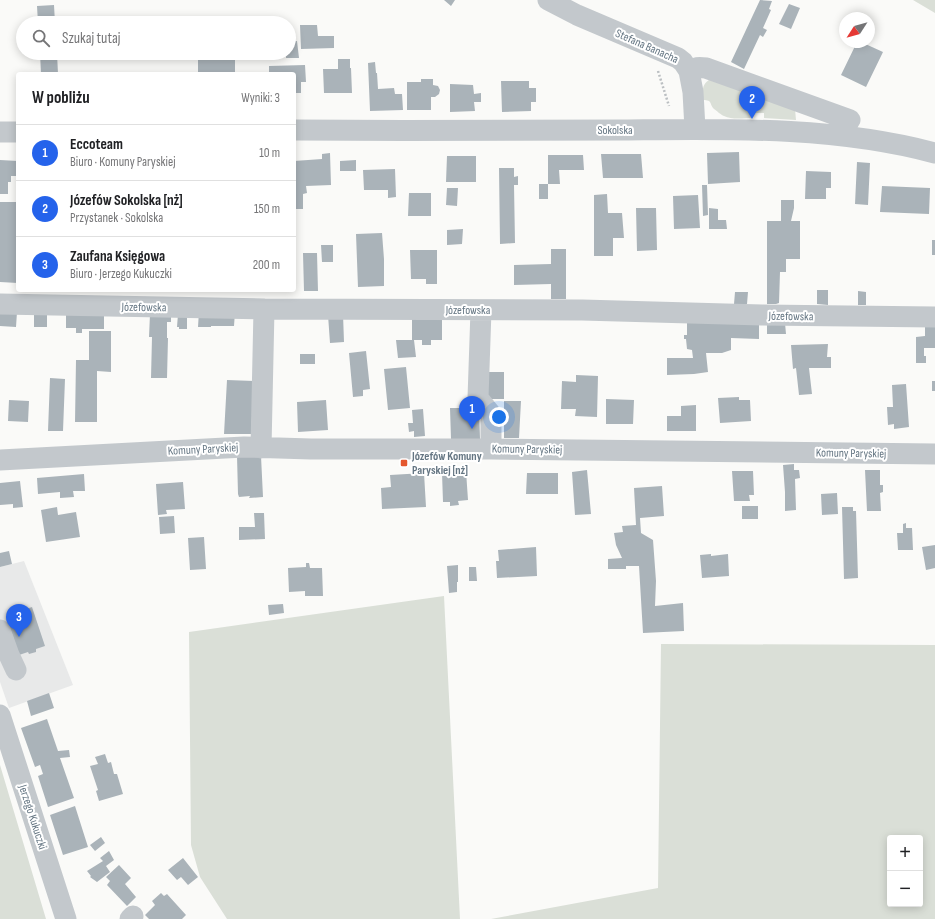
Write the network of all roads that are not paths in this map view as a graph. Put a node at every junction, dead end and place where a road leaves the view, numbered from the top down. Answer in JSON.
{"nodes":[{"id":1,"x":548,"y":0,"type":"edge"},
{"id":2,"x":689,"y":71,"type":"junction"},
{"id":3,"x":850,"y":120,"type":"dead end"},
{"id":4,"x":695,"y":129,"type":"junction"},
{"id":5,"x":296,"y":130,"type":"edge"},
{"id":6,"x":0,"y":132,"type":"edge"},
{"id":7,"x":16,"y":132,"type":"edge"},
{"id":8,"x":935,"y":153,"type":"edge"},
{"id":9,"x":0,"y":304,"type":"edge"},
{"id":10,"x":264,"y":309,"type":"junction"},
{"id":11,"x":480,"y":310,"type":"junction"},
{"id":12,"x":935,"y":317,"type":"edge"},
{"id":13,"x":261,"y":448,"type":"junction"},
{"id":14,"x":491,"y":449,"type":"junction"},
{"id":15,"x":935,"y":454,"type":"edge"},
{"id":16,"x":0,"y":460,"type":"edge"},
{"id":17,"x":0,"y":630,"type":"edge"},
{"id":18,"x":16,"y":670,"type":"dead end"},
{"id":19,"x":0,"y":715,"type":"edge"},
{"id":20,"x":66,"y":919,"type":"edge"}],
"edges":[{"from":1,"to":2,"type":"street","name":"Stefana Banacha"},
{"from":2,"to":3,"type":"street"},
{"from":2,"to":4,"type":"street","name":"Stefana Banacha"},
{"from":4,"to":5,"type":"street","name":"Sokolska"},
{"from":4,"to":8,"type":"street","name":"Sokolska"},
{"from":6,"to":7,"type":"street"},
{"from":9,"to":10,"type":"street","name":"Józefowska"},
{"from":10,"to":11,"type":"street","name":"Józefowska"},
{"from":10,"to":13,"type":"street"},
{"from":11,"to":12,"type":"street","name":"Józefowska"},
{"from":11,"to":14,"type":"street"},
{"from":13,"to":14,"type":"street","name":"Komuny Paryskiej"},
{"from":13,"to":16,"type":"street","name":"Komuny Paryskiej"},
{"from":14,"to":15,"type":"street","name":"Komuny Paryskiej"},
{"from":17,"to":18,"type":"street"},
{"from":19,"to":20,"type":"street","name":"Jerzego Kukuczki"}]}
